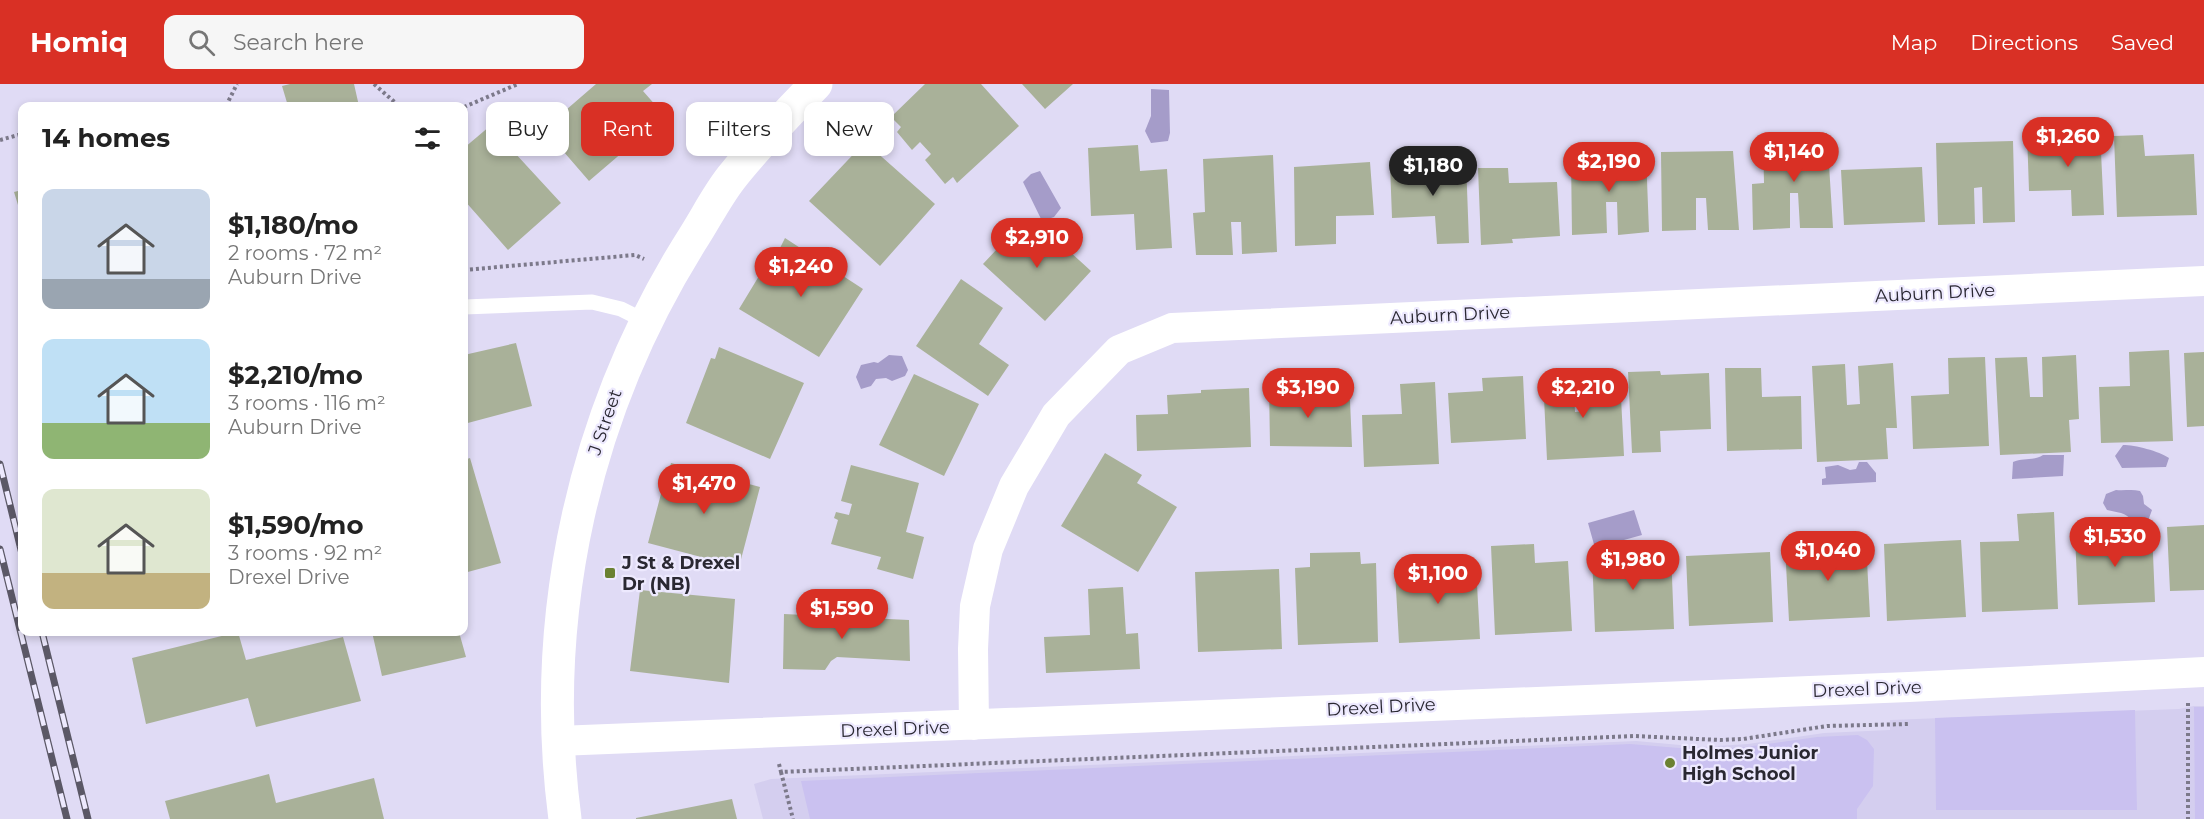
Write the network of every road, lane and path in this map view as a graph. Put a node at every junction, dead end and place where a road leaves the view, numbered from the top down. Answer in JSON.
{"nodes":[{"id":1,"x":237,"y":84,"type":"edge"},
{"id":2,"x":374,"y":84,"type":"edge"},
{"id":3,"x":518,"y":84,"type":"edge"},
{"id":4,"x":816,"y":84,"type":"edge"},
{"id":5,"x":228,"y":102,"type":"edge"},
{"id":6,"x":394,"y":102,"type":"edge"},
{"id":7,"x":468,"y":105,"type":"edge"},
{"id":8,"x":18,"y":135,"type":"edge"},
{"id":9,"x":0,"y":140,"type":"edge"},
{"id":10,"x":644,"y":259,"type":"dead end"},
{"id":11,"x":468,"y":270,"type":"edge"},
{"id":12,"x":2204,"y":281,"type":"edge"},
{"id":13,"x":468,"y":307,"type":"edge"},
{"id":14,"x":645,"y":321,"type":"junction"},
{"id":15,"x":2204,"y":672,"type":"edge"},
{"id":16,"x":2188,"y":702,"type":"dead end"},
{"id":17,"x":1908,"y":724,"type":"dead end"},
{"id":18,"x":974,"y":725,"type":"junction"},
{"id":19,"x":772,"y":734,"type":"junction"},
{"id":20,"x":558,"y":741,"type":"junction"},
{"id":21,"x":781,"y":772,"type":"junction"},
{"id":22,"x":565,"y":819,"type":"edge"},
{"id":23,"x":793,"y":819,"type":"edge"},
{"id":24,"x":2188,"y":819,"type":"edge"}],
"edges":[{"from":1,"to":5,"type":"path"},
{"from":2,"to":6,"type":"path"},
{"from":3,"to":7,"type":"path"},
{"from":4,"to":14,"type":"street","name":"J Street"},
{"from":8,"to":9,"type":"path"},
{"from":10,"to":11,"type":"path"},
{"from":12,"to":18,"type":"street","name":"Auburn Drive"},
{"from":13,"to":14,"type":"lane"},
{"from":14,"to":20,"type":"street","name":"J Street"},
{"from":15,"to":18,"type":"street","name":"Drexel Drive"},
{"from":16,"to":24,"type":"path"},
{"from":17,"to":21,"type":"path"},
{"from":18,"to":19,"type":"street","name":"Drexel Drive"},
{"from":19,"to":20,"type":"street","name":"Drexel Drive"},
{"from":19,"to":21,"type":"path"},
{"from":20,"to":22,"type":"street","name":"J Street"},
{"from":21,"to":23,"type":"path"}]}
